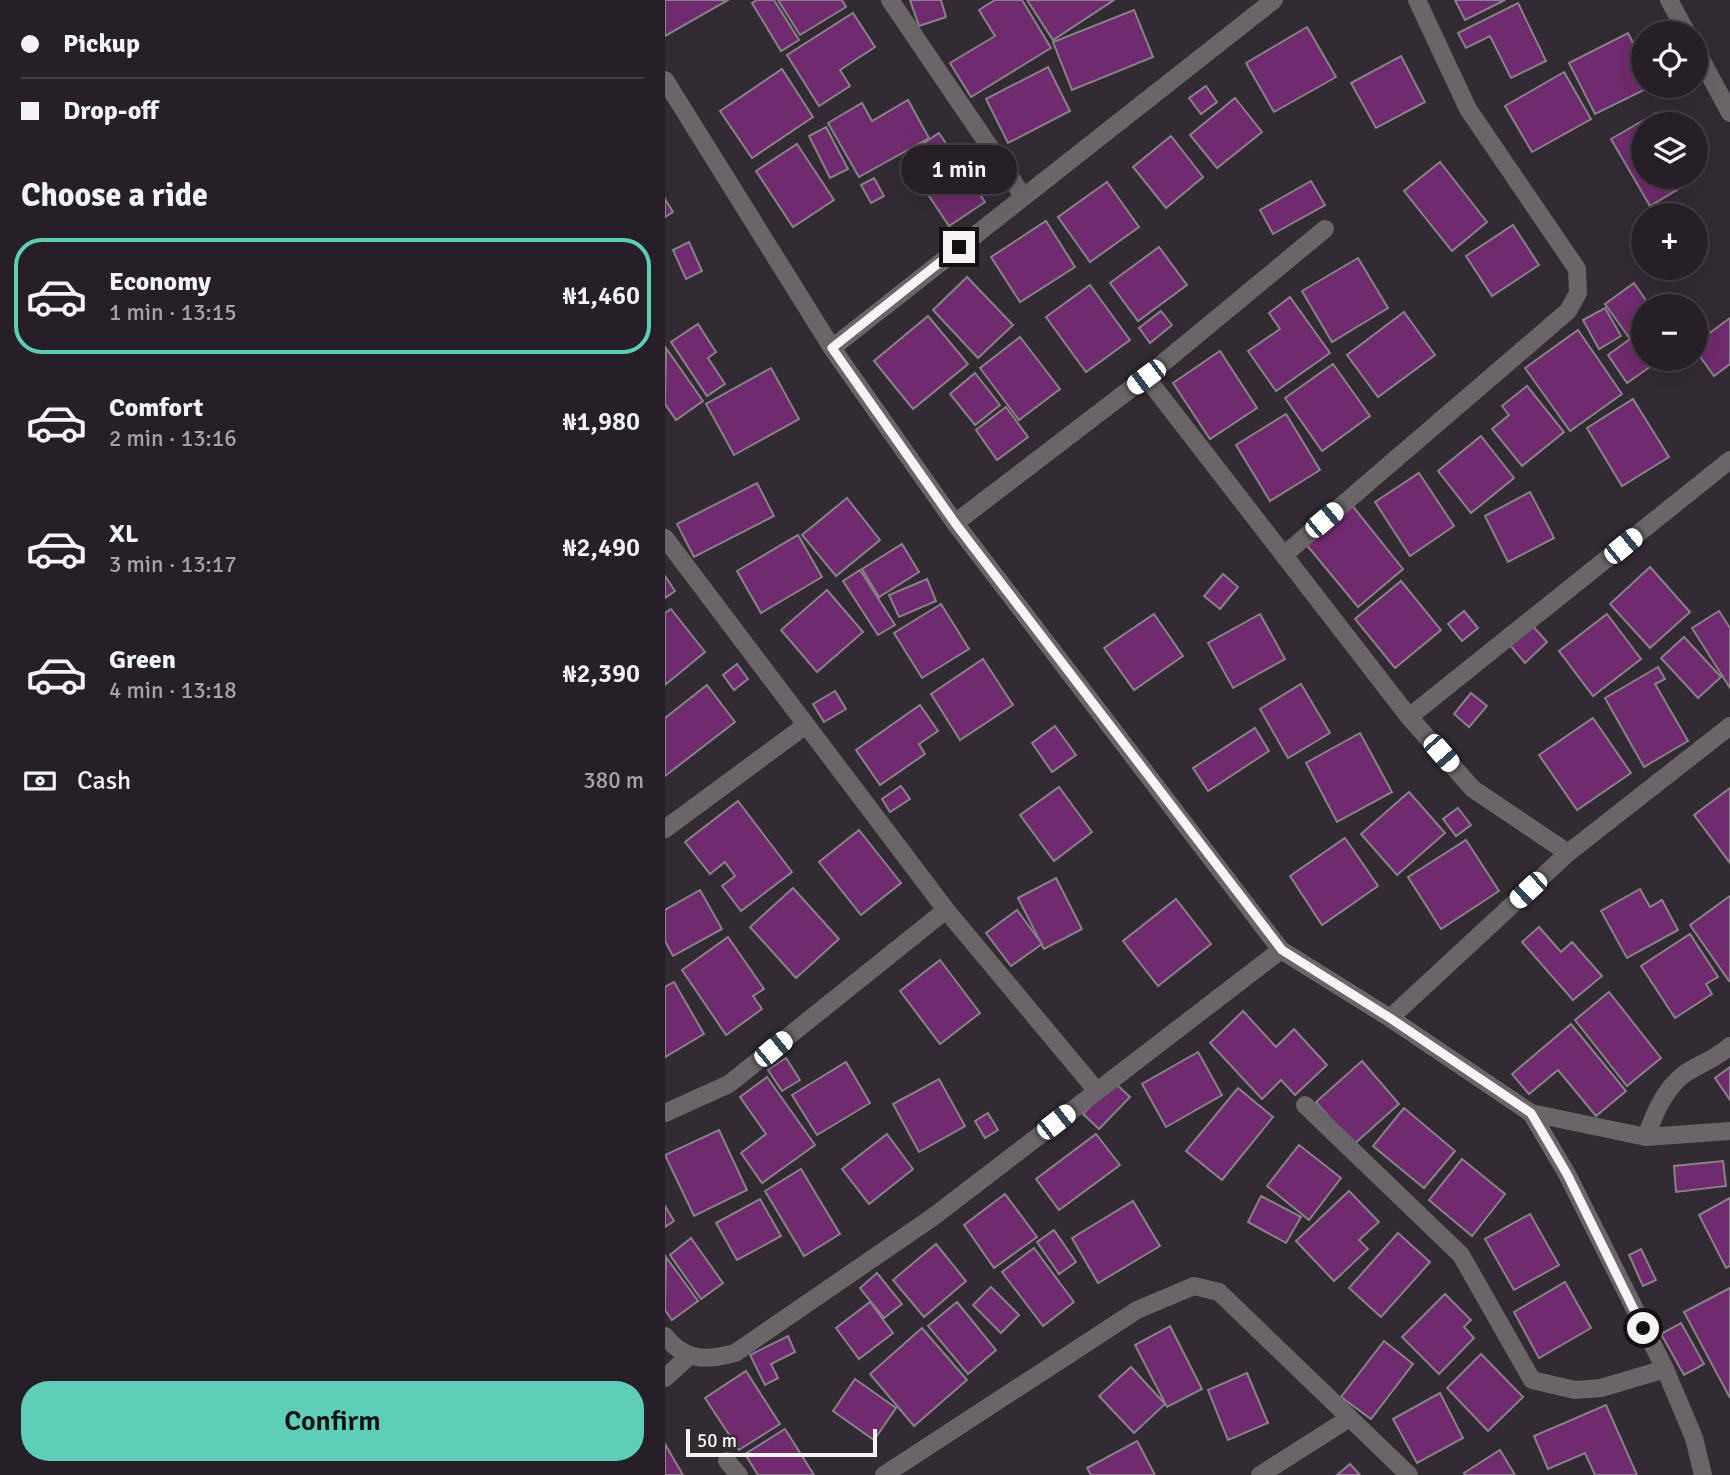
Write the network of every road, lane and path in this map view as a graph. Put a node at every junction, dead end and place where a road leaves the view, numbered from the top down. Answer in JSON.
{"nodes":[{"id":1,"x":890,"y":0,"type":"edge"},
{"id":2,"x":1274,"y":0,"type":"edge"},
{"id":3,"x":1417,"y":0,"type":"edge"},
{"id":4,"x":1669,"y":0,"type":"edge"},
{"id":5,"x":1680,"y":21,"type":"edge"},
{"id":6,"x":1708,"y":72,"type":"edge"},
{"id":7,"x":665,"y":80,"type":"edge"},
{"id":8,"x":1730,"y":113,"type":"edge"},
{"id":9,"x":1023,"y":196,"type":"junction"},
{"id":10,"x":1325,"y":229,"type":"dead end"},
{"id":11,"x":832,"y":348,"type":"junction"},
{"id":12,"x":1146,"y":377,"type":"junction"},
{"id":13,"x":1730,"y":460,"type":"edge"},
{"id":14,"x":955,"y":523,"type":"junction"},
{"id":15,"x":665,"y":538,"type":"edge"},
{"id":16,"x":1284,"y":555,"type":"junction"},
{"id":17,"x":1409,"y":716,"type":"junction"},
{"id":18,"x":806,"y":725,"type":"junction"},
{"id":19,"x":1730,"y":726,"type":"edge"},
{"id":20,"x":665,"y":829,"type":"edge"},
{"id":21,"x":1568,"y":853,"type":"junction"},
{"id":22,"x":946,"y":910,"type":"junction"},
{"id":23,"x":1282,"y":950,"type":"junction"},
{"id":24,"x":1390,"y":1018,"type":"junction"},
{"id":25,"x":1730,"y":1046,"type":"edge"},
{"id":26,"x":1097,"y":1091,"type":"junction"},
{"id":27,"x":1305,"y":1105,"type":"dead end"},
{"id":28,"x":665,"y":1113,"type":"edge"},
{"id":29,"x":1531,"y":1113,"type":"junction"},
{"id":30,"x":1730,"y":1131,"type":"edge"},
{"id":31,"x":1646,"y":1137,"type":"junction"},
{"id":32,"x":665,"y":1335,"type":"edge"},
{"id":33,"x":688,"y":1357,"type":"junction"},
{"id":34,"x":1665,"y":1369,"type":"junction"},
{"id":35,"x":665,"y":1378,"type":"edge"},
{"id":36,"x":1348,"y":1419,"type":"junction"},
{"id":37,"x":884,"y":1475,"type":"edge"},
{"id":38,"x":1260,"y":1475,"type":"edge"},
{"id":39,"x":1409,"y":1475,"type":"edge"},
{"id":40,"x":1703,"y":1475,"type":"edge"}],
"edges":[{"from":1,"to":9,"type":"street"},
{"from":2,"to":9,"type":"street"},
{"from":3,"to":16,"type":"street"},
{"from":4,"to":5,"type":"street"},
{"from":6,"to":8,"type":"street"},
{"from":7,"to":11,"type":"street"},
{"from":9,"to":11,"type":"street"},
{"from":10,"to":12,"type":"street"},
{"from":11,"to":14,"type":"street"},
{"from":12,"to":14,"type":"street"},
{"from":12,"to":16,"type":"street"},
{"from":13,"to":17,"type":"street"},
{"from":14,"to":23,"type":"street"},
{"from":15,"to":18,"type":"street"},
{"from":16,"to":17,"type":"street"},
{"from":17,"to":21,"type":"street"},
{"from":18,"to":20,"type":"street"},
{"from":18,"to":22,"type":"street"},
{"from":19,"to":21,"type":"street"},
{"from":21,"to":24,"type":"street"},
{"from":22,"to":26,"type":"street"},
{"from":22,"to":28,"type":"street"},
{"from":23,"to":24,"type":"street"},
{"from":23,"to":26,"type":"street"},
{"from":24,"to":29,"type":"street"},
{"from":25,"to":31,"type":"street"},
{"from":26,"to":33,"type":"street"},
{"from":27,"to":34,"type":"street"},
{"from":29,"to":31,"type":"street"},
{"from":29,"to":34,"type":"street"},
{"from":30,"to":31,"type":"street"},
{"from":32,"to":33,"type":"street"},
{"from":33,"to":35,"type":"street"},
{"from":34,"to":40,"type":"street"},
{"from":36,"to":37,"type":"street"},
{"from":36,"to":38,"type":"street"},
{"from":36,"to":39,"type":"street"}]}
